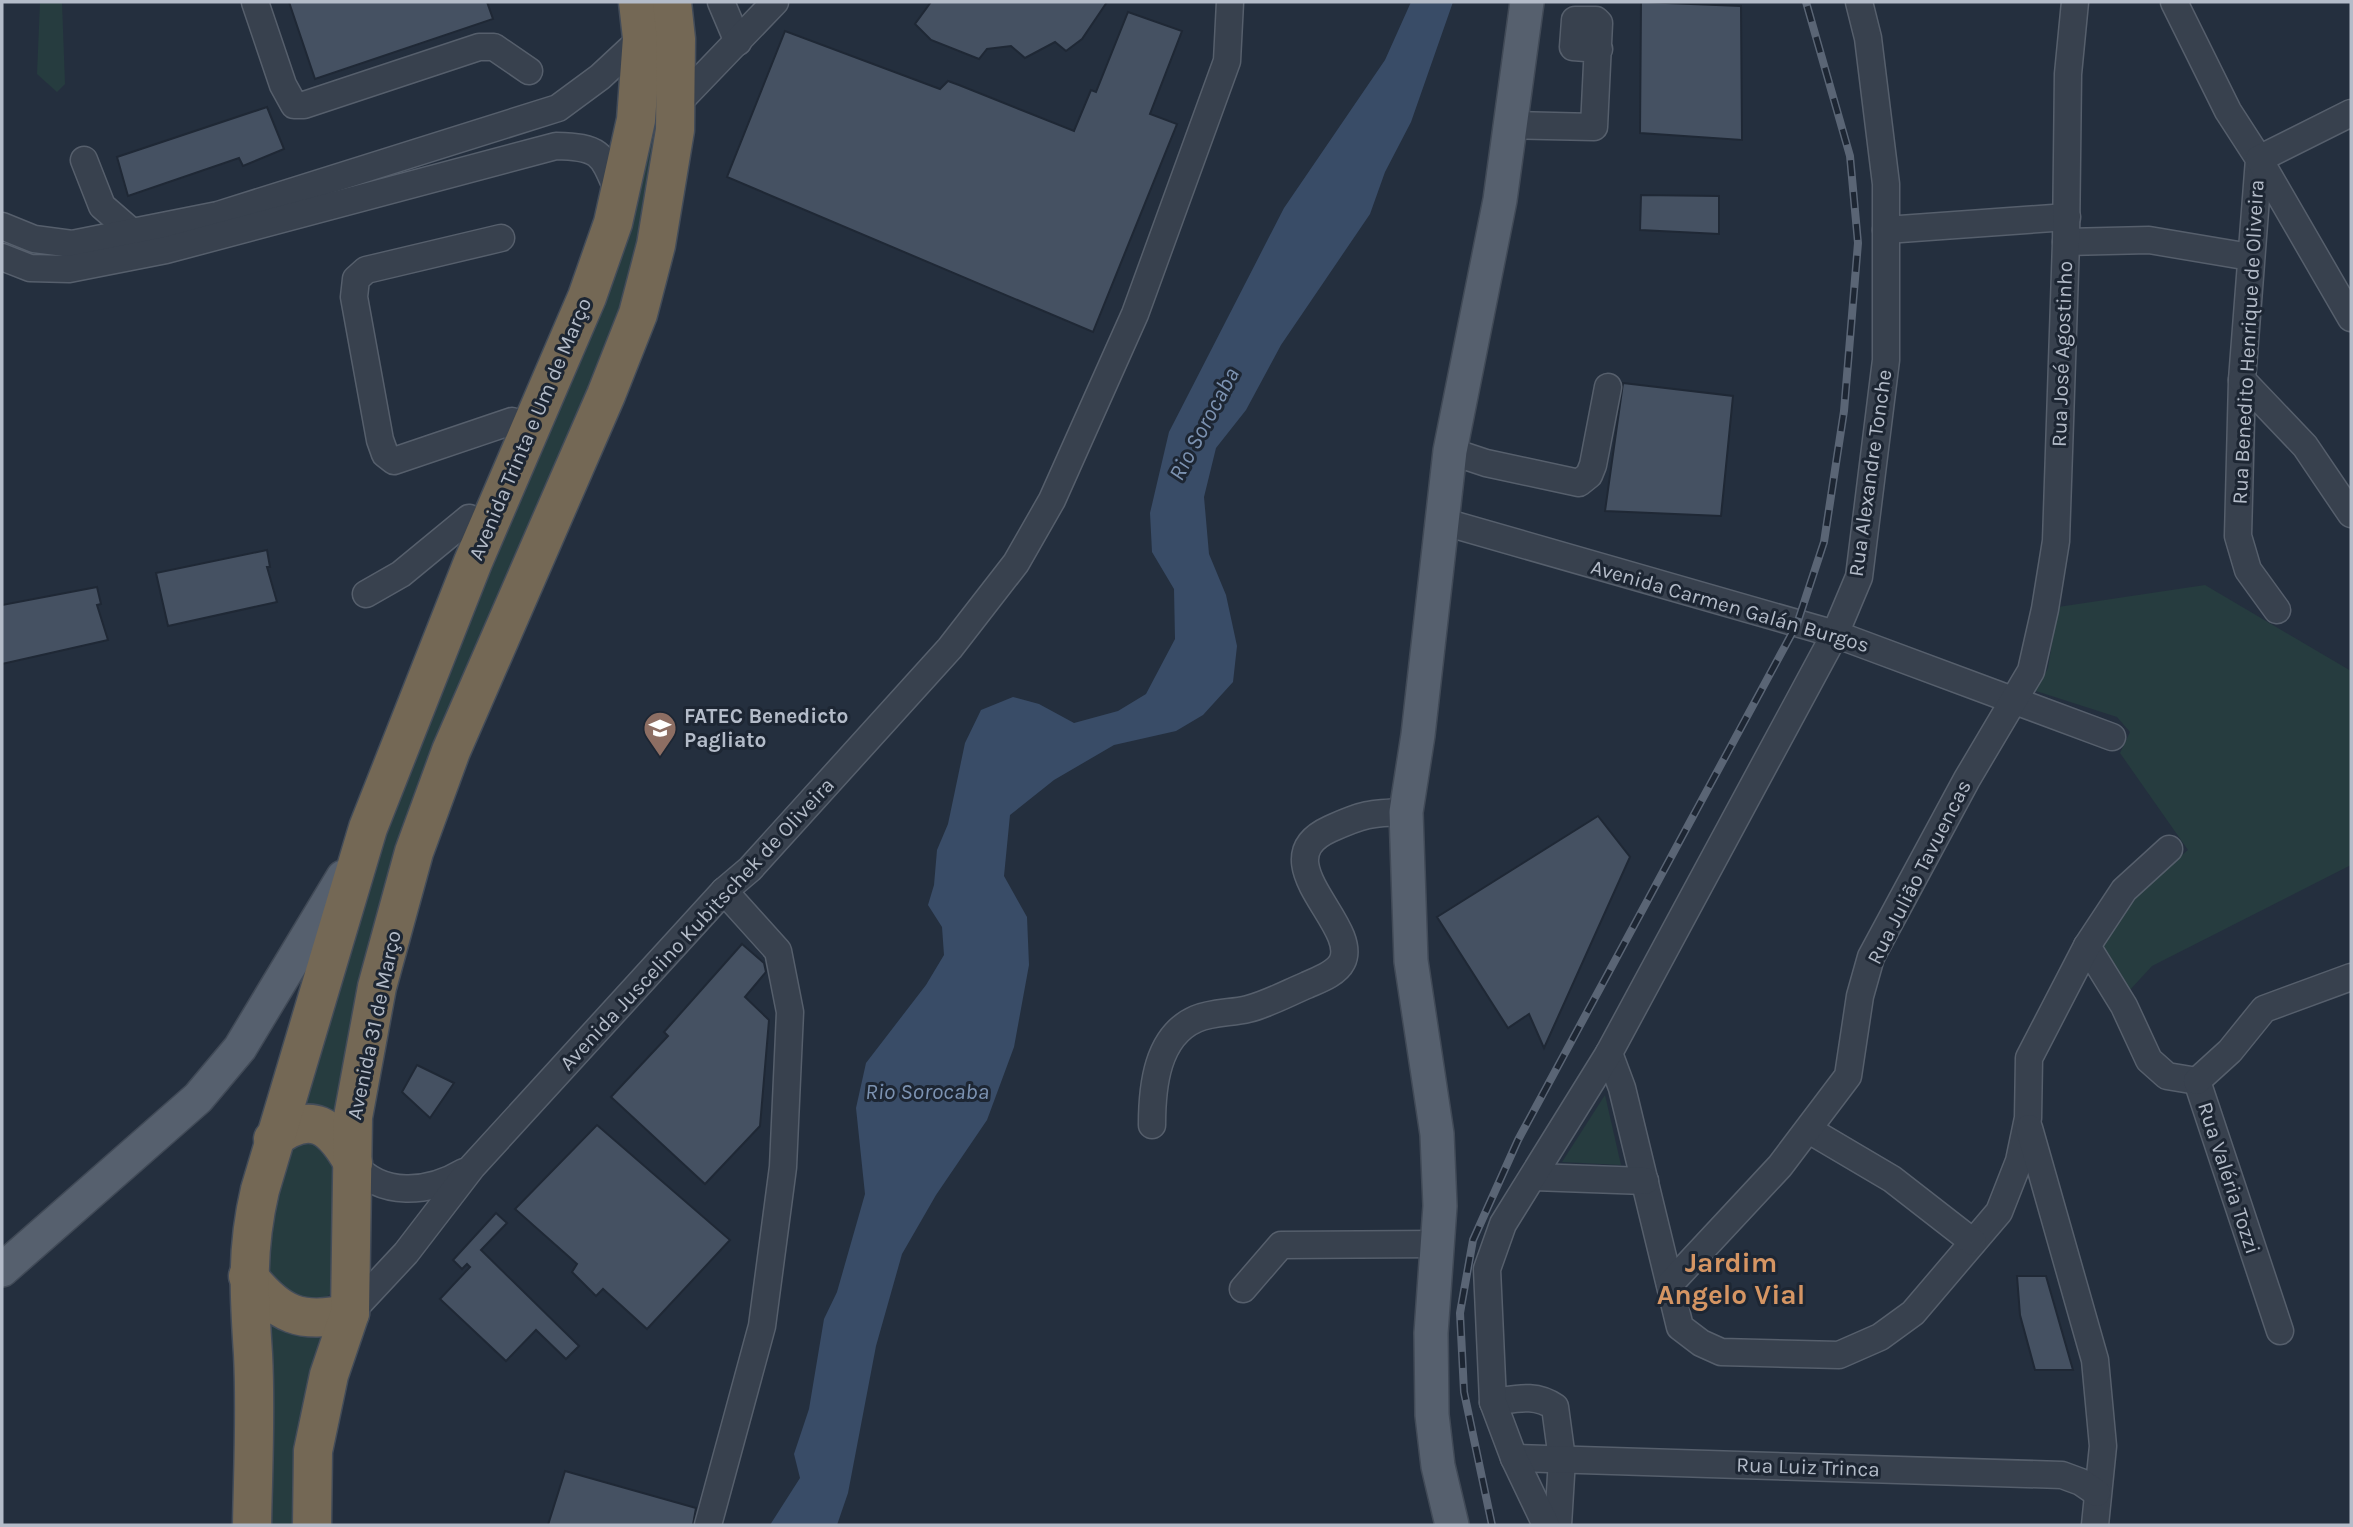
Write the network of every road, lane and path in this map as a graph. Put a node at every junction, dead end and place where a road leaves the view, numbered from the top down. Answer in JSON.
{"nodes":[{"id":1,"x":255,"y":2,"type":"edge"},
{"id":2,"x":672,"y":2,"type":"edge"},
{"id":3,"x":721,"y":2,"type":"edge"},
{"id":4,"x":775,"y":2,"type":"edge"},
{"id":5,"x":1230,"y":2,"type":"edge"},
{"id":6,"x":1527,"y":2,"type":"edge"},
{"id":7,"x":1858,"y":2,"type":"edge"},
{"id":8,"x":2075,"y":2,"type":"edge"},
{"id":9,"x":2174,"y":2,"type":"edge"},
{"id":10,"x":640,"y":20,"type":"edge"},
{"id":11,"x":738,"y":42,"type":"junction"},
{"id":12,"x":1599,"y":49,"type":"dead end"},
{"id":13,"x":529,"y":71,"type":"dead end"},
{"id":14,"x":675,"y":106,"type":"junction"},
{"id":15,"x":2351,"y":113,"type":"edge"},
{"id":16,"x":1508,"y":125,"type":"junction"},
{"id":17,"x":2259,"y":159,"type":"junction"},
{"id":18,"x":84,"y":160,"type":"dead end"},
{"id":19,"x":616,"y":208,"type":"junction"},
{"id":20,"x":2,"y":226,"type":"edge"},
{"id":21,"x":1886,"y":230,"type":"junction"},
{"id":22,"x":2067,"y":230,"type":"junction"},
{"id":23,"x":132,"y":232,"type":"junction"},
{"id":24,"x":501,"y":238,"type":"dead end"},
{"id":25,"x":2,"y":257,"type":"edge"},
{"id":26,"x":2250,"y":257,"type":"junction"},
{"id":27,"x":2351,"y":318,"type":"edge"},
{"id":28,"x":2242,"y":380,"type":"junction"},
{"id":29,"x":1608,"y":387,"type":"dead end"},
{"id":30,"x":512,"y":421,"type":"junction"},
{"id":31,"x":1450,"y":451,"type":"junction"},
{"id":32,"x":2351,"y":514,"type":"edge"},
{"id":33,"x":468,"y":517,"type":"junction"},
{"id":34,"x":1441,"y":521,"type":"junction"},
{"id":35,"x":366,"y":594,"type":"dead end"},
{"id":36,"x":2277,"y":610,"type":"dead end"},
{"id":37,"x":1835,"y":634,"type":"junction"},
{"id":38,"x":2016,"y":699,"type":"junction"},
{"id":39,"x":2112,"y":737,"type":"dead end"},
{"id":40,"x":387,"y":778,"type":"junction"},
{"id":41,"x":1406,"y":812,"type":"junction"},
{"id":42,"x":364,"y":842,"type":"junction"},
{"id":43,"x":2169,"y":849,"type":"dead end"},
{"id":44,"x":724,"y":891,"type":"junction"},
{"id":45,"x":2087,"y":946,"type":"junction"},
{"id":46,"x":2351,"y":977,"type":"edge"},
{"id":47,"x":1609,"y":1053,"type":"junction"},
{"id":48,"x":2197,"y":1082,"type":"junction"},
{"id":49,"x":2028,"y":1118,"type":"junction"},
{"id":50,"x":1152,"y":1125,"type":"dead end"},
{"id":51,"x":1809,"y":1130,"type":"junction"},
{"id":52,"x":274,"y":1139,"type":"junction"},
{"id":53,"x":352,"y":1163,"type":"junction"},
{"id":54,"x":472,"y":1167,"type":"junction"},
{"id":55,"x":1534,"y":1177,"type":"junction"},
{"id":56,"x":1645,"y":1181,"type":"junction"},
{"id":57,"x":1973,"y":1242,"type":"junction"},
{"id":58,"x":1438,"y":1244,"type":"junction"},
{"id":59,"x":2,"y":1270,"type":"edge"},
{"id":60,"x":248,"y":1276,"type":"junction"},
{"id":61,"x":1670,"y":1284,"type":"junction"},
{"id":62,"x":1243,"y":1289,"type":"dead end"},
{"id":63,"x":350,"y":1313,"type":"junction"},
{"id":64,"x":2280,"y":1331,"type":"dead end"},
{"id":65,"x":1493,"y":1402,"type":"junction"},
{"id":66,"x":1514,"y":1458,"type":"junction"},
{"id":67,"x":1562,"y":1460,"type":"junction"},
{"id":68,"x":2097,"y":1493,"type":"junction"},
{"id":69,"x":252,"y":1525,"type":"edge"},
{"id":70,"x":312,"y":1525,"type":"edge"},
{"id":71,"x":708,"y":1525,"type":"edge"},
{"id":72,"x":1452,"y":1525,"type":"edge"},
{"id":73,"x":1546,"y":1525,"type":"edge"},
{"id":74,"x":1558,"y":1525,"type":"edge"},
{"id":75,"x":2095,"y":1525,"type":"edge"}],
"edges":[{"from":1,"to":13,"type":"street"},
{"from":2,"to":14,"type":"highway"},
{"from":3,"to":11,"type":"street"},
{"from":4,"to":11,"type":"street"},
{"from":5,"to":44,"type":"street","name":"Avenida Juscelino Kubitschek de Oliveira"},
{"from":6,"to":16,"type":"main road"},
{"from":7,"to":21,"type":"street","name":"Rua Alexandre Tonche"},
{"from":8,"to":22,"type":"street","name":"Rua José Agostinho"},
{"from":9,"to":17,"type":"street","name":"Rua Benedito Henrique de Oliveira"},
{"from":10,"to":19,"type":"highway","name":"Avenida Trinta e Um de Março"},
{"from":10,"to":23,"type":"street"},
{"from":11,"to":14,"type":"street"},
{"from":12,"to":16,"type":"street"},
{"from":14,"to":53,"type":"highway","name":"Avenida 31 de Março"},
{"from":15,"to":17,"type":"street"},
{"from":16,"to":31,"type":"main road"},
{"from":17,"to":26,"type":"street","name":"Rua Benedito Henrique de Oliveira"},
{"from":17,"to":27,"type":"street"},
{"from":18,"to":23,"type":"street"},
{"from":19,"to":25,"type":"street"},
{"from":19,"to":30,"type":"highway"},
{"from":19,"to":40,"type":"highway","name":"Avenida Trinta e Um de Março"},
{"from":20,"to":23,"type":"street"},
{"from":21,"to":22,"type":"street"},
{"from":21,"to":37,"type":"street","name":"Rua Alexandre Tonche"},
{"from":22,"to":26,"type":"street"},
{"from":22,"to":38,"type":"street","name":"Rua José Agostinho"},
{"from":24,"to":30,"type":"street"},
{"from":26,"to":28,"type":"street","name":"Rua Benedito Henrique de Oliveira"},
{"from":28,"to":32,"type":"street"},
{"from":28,"to":36,"type":"street","name":"Rua Benedito Henrique de Oliveira"},
{"from":29,"to":31,"type":"street"},
{"from":30,"to":33,"type":"highway"},
{"from":31,"to":34,"type":"main road"},
{"from":33,"to":35,"type":"street"},
{"from":33,"to":40,"type":"highway"},
{"from":34,"to":37,"type":"street","name":"Avenida Carmen Galán Burgos"},
{"from":34,"to":41,"type":"main road"},
{"from":37,"to":38,"type":"street","name":"Avenida Carmen Galán Burgos"},
{"from":37,"to":47,"type":"street","name":"Rua Alexandre Tonche"},
{"from":38,"to":39,"type":"street","name":"Avenida Carmen Galán Burgos"},
{"from":38,"to":51,"type":"street","name":"Rua Julião Tavuencas"},
{"from":40,"to":42,"type":"highway"},
{"from":41,"to":50,"type":"street"},
{"from":41,"to":58,"type":"main road"},
{"from":42,"to":52,"type":"highway"},
{"from":42,"to":59,"type":"main road"},
{"from":43,"to":45,"type":"street"},
{"from":44,"to":54,"type":"street","name":"Avenida Juscelino Kubitschek de Oliveira"},
{"from":44,"to":71,"type":"street"},
{"from":45,"to":48,"type":"street","name":"Rua Valéria Tozzi"},
{"from":45,"to":49,"type":"street"},
{"from":46,"to":48,"type":"street"},
{"from":47,"to":55,"type":"street","name":"Rua Alexandre Tonche"},
{"from":47,"to":56,"type":"street"},
{"from":48,"to":64,"type":"street","name":"Rua Valéria Tozzi"},
{"from":49,"to":57,"type":"street"},
{"from":49,"to":68,"type":"street"},
{"from":51,"to":57,"type":"street"},
{"from":51,"to":61,"type":"street","name":"Rua Julião Tavuencas"},
{"from":52,"to":53,"type":"highway"},
{"from":52,"to":60,"type":"highway"},
{"from":53,"to":54,"type":"street","name":"Avenida Juscelino Kubitschek de Oliveira"},
{"from":53,"to":63,"type":"highway","name":"Avenida 31 de Março"},
{"from":54,"to":63,"type":"street","name":"Avenida Juscelino Kubitschek de Oliveira"},
{"from":55,"to":56,"type":"street"},
{"from":55,"to":65,"type":"street","name":"Rua Alexandre Tonche"},
{"from":56,"to":61,"type":"street"},
{"from":57,"to":61,"type":"street"},
{"from":58,"to":62,"type":"street"},
{"from":58,"to":72,"type":"main road"},
{"from":60,"to":63,"type":"highway"},
{"from":60,"to":69,"type":"highway"},
{"from":63,"to":70,"type":"highway","name":"Avenida 31 de Março"},
{"from":65,"to":66,"type":"street","name":"Rua Alexandre Tonche"},
{"from":65,"to":67,"type":"street"},
{"from":66,"to":67,"type":"street","name":"Rua Luiz Trinca"},
{"from":66,"to":73,"type":"street","name":"Rua Alexandre Tonche"},
{"from":67,"to":68,"type":"street","name":"Rua Luiz Trinca"},
{"from":67,"to":74,"type":"street"},
{"from":68,"to":75,"type":"street"}]}
